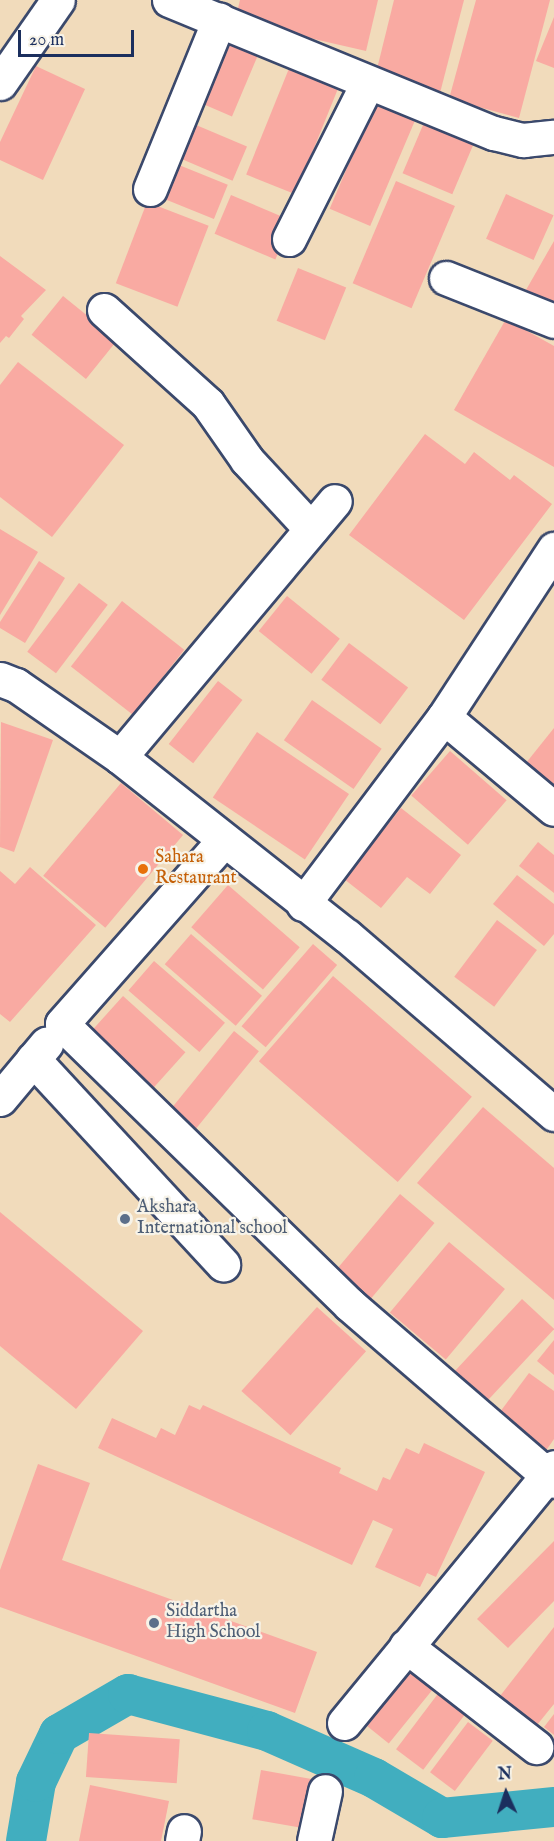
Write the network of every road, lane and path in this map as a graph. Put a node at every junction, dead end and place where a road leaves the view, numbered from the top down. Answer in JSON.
{"nodes":[{"id":1,"x":58,"y":0,"type":"edge"},
{"id":2,"x":169,"y":0,"type":"edge"},
{"id":3,"x":219,"y":20,"type":"junction"},
{"id":4,"x":0,"y":83,"type":"edge"},
{"id":5,"x":367,"y":84,"type":"junction"},
{"id":6,"x":554,"y":137,"type":"edge"},
{"id":7,"x":150,"y":189,"type":"dead end"},
{"id":8,"x":289,"y":239,"type":"dead end"},
{"id":9,"x":446,"y":278,"type":"dead end"},
{"id":10,"x":104,"y":309,"type":"dead end"},
{"id":11,"x":554,"y":321,"type":"edge"},
{"id":12,"x":335,"y":501,"type":"dead end"},
{"id":13,"x":311,"y":529,"type":"junction"},
{"id":14,"x":554,"y":549,"type":"edge"},
{"id":15,"x":0,"y":679,"type":"edge"},
{"id":16,"x":444,"y":717,"type":"junction"},
{"id":17,"x":120,"y":757,"type":"junction"},
{"id":18,"x":554,"y":809,"type":"edge"},
{"id":19,"x":224,"y":840,"type":"junction"},
{"id":20,"x":303,"y":904,"type":"junction"},
{"id":21,"x":62,"y":1024,"type":"junction"},
{"id":22,"x":33,"y":1059,"type":"junction"},
{"id":23,"x":0,"y":1099,"type":"edge"},
{"id":24,"x":554,"y":1114,"type":"edge"},
{"id":25,"x":223,"y":1264,"type":"dead end"},
{"id":26,"x":552,"y":1474,"type":"edge"},
{"id":27,"x":406,"y":1647,"type":"junction"},
{"id":28,"x":344,"y":1723,"type":"dead end"},
{"id":29,"x":536,"y":1747,"type":"dead end"},
{"id":30,"x":326,"y":1791,"type":"dead end"},
{"id":31,"x":314,"y":1841,"type":"edge"}],
"edges":[{"from":1,"to":4,"type":"street"},
{"from":2,"to":3,"type":"street"},
{"from":3,"to":5,"type":"street"},
{"from":3,"to":7,"type":"street"},
{"from":5,"to":6,"type":"street"},
{"from":5,"to":8,"type":"street"},
{"from":9,"to":11,"type":"street"},
{"from":10,"to":13,"type":"street"},
{"from":12,"to":13,"type":"street"},
{"from":13,"to":17,"type":"street"},
{"from":14,"to":16,"type":"street"},
{"from":15,"to":17,"type":"street"},
{"from":16,"to":18,"type":"street"},
{"from":16,"to":20,"type":"street"},
{"from":17,"to":19,"type":"street"},
{"from":19,"to":20,"type":"street"},
{"from":19,"to":21,"type":"street"},
{"from":20,"to":24,"type":"street"},
{"from":21,"to":22,"type":"street"},
{"from":21,"to":26,"type":"street"},
{"from":22,"to":23,"type":"street"},
{"from":22,"to":25,"type":"street"},
{"from":26,"to":27,"type":"street"},
{"from":27,"to":28,"type":"street"},
{"from":27,"to":29,"type":"street"},
{"from":30,"to":31,"type":"street"}]}
